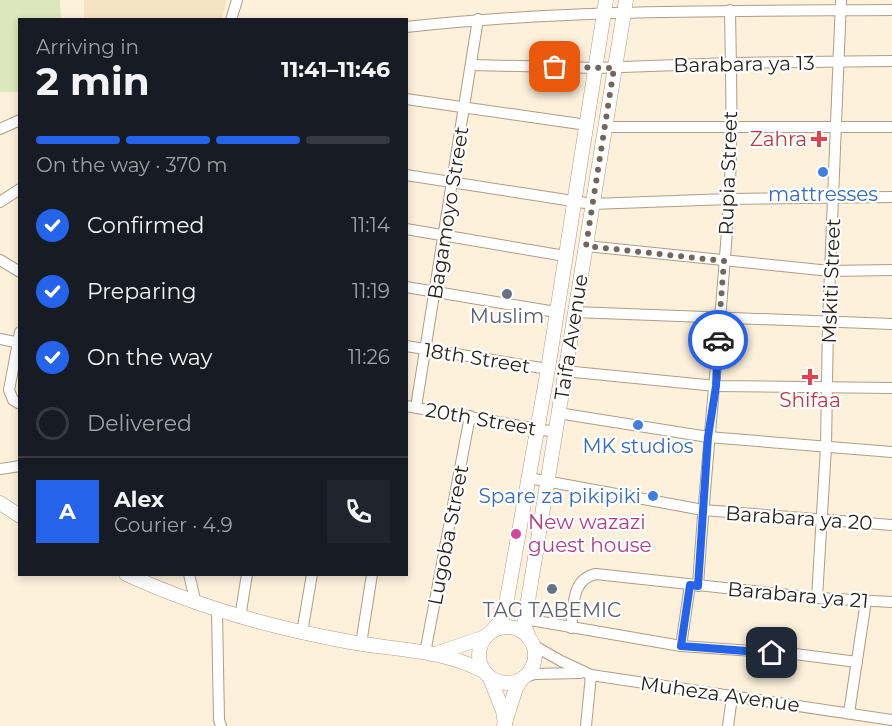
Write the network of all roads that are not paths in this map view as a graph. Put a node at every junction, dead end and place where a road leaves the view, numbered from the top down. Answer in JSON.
{"nodes":[{"id":1,"x":237,"y":0,"type":"edge"},
{"id":2,"x":841,"y":5,"type":"edge"},
{"id":3,"x":605,"y":6,"type":"edge"},
{"id":4,"x":625,"y":6,"type":"edge"},
{"id":5,"x":892,"y":9,"type":"edge"},
{"id":6,"x":730,"y":10,"type":"junction"},
{"id":7,"x":232,"y":18,"type":"edge"},
{"id":8,"x":478,"y":19,"type":"junction"},
{"id":9,"x":408,"y":27,"type":"edge"},
{"id":10,"x":892,"y":61,"type":"edge"},
{"id":11,"x":838,"y":62,"type":"junction"},
{"id":12,"x":731,"y":63,"type":"junction"},
{"id":13,"x":472,"y":65,"type":"junction"},
{"id":14,"x":596,"y":68,"type":"junction"},
{"id":15,"x":614,"y":68,"type":"junction"},
{"id":16,"x":408,"y":99,"type":"edge"},
{"id":17,"x":465,"y":108,"type":"junction"},
{"id":18,"x":18,"y":121,"type":"edge"},
{"id":19,"x":587,"y":125,"type":"junction"},
{"id":20,"x":604,"y":127,"type":"junction"},
{"id":21,"x":730,"y":127,"type":"junction"},
{"id":22,"x":836,"y":127,"type":"junction"},
{"id":23,"x":892,"y":127,"type":"edge"},
{"id":24,"x":0,"y":129,"type":"edge"},
{"id":25,"x":408,"y":175,"type":"edge"},
{"id":26,"x":453,"y":183,"type":"junction"},
{"id":27,"x":18,"y":190,"type":"edge"},
{"id":28,"x":834,"y":197,"type":"junction"},
{"id":29,"x":892,"y":197,"type":"edge"},
{"id":30,"x":729,"y":199,"type":"junction"},
{"id":31,"x":0,"y":202,"type":"edge"},
{"id":32,"x":574,"y":202,"type":"junction"},
{"id":33,"x":592,"y":204,"type":"junction"},
{"id":34,"x":408,"y":230,"type":"edge"},
{"id":35,"x":444,"y":236,"type":"junction"},
{"id":36,"x":586,"y":246,"type":"junction"},
{"id":37,"x":565,"y":256,"type":"junction"},
{"id":38,"x":0,"y":260,"type":"edge"},
{"id":39,"x":724,"y":261,"type":"junction"},
{"id":40,"x":892,"y":270,"type":"edge"},
{"id":41,"x":18,"y":271,"type":"edge"},
{"id":42,"x":830,"y":271,"type":"junction"},
{"id":43,"x":408,"y":287,"type":"edge"},
{"id":44,"x":435,"y":292,"type":"junction"},
{"id":45,"x":556,"y":312,"type":"junction"},
{"id":46,"x":574,"y":312,"type":"junction"},
{"id":47,"x":719,"y":318,"type":"junction"},
{"id":48,"x":828,"y":322,"type":"junction"},
{"id":49,"x":892,"y":324,"type":"edge"},
{"id":50,"x":0,"y":339,"type":"edge"},
{"id":51,"x":18,"y":339,"type":"edge"},
{"id":52,"x":18,"y":344,"type":"edge"},
{"id":53,"x":408,"y":346,"type":"edge"},
{"id":54,"x":425,"y":349,"type":"junction"},
{"id":55,"x":548,"y":369,"type":"junction"},
{"id":56,"x":564,"y":371,"type":"junction"},
{"id":57,"x":716,"y":386,"type":"junction"},
{"id":58,"x":892,"y":387,"type":"edge"},
{"id":59,"x":828,"y":388,"type":"junction"},
{"id":60,"x":18,"y":403,"type":"edge"},
{"id":61,"x":411,"y":407,"type":"edge"},
{"id":62,"x":558,"y":413,"type":"junction"},
{"id":63,"x":470,"y":416,"type":"junction"},
{"id":64,"x":537,"y":429,"type":"junction"},
{"id":65,"x":555,"y":432,"type":"junction"},
{"id":66,"x":708,"y":437,"type":"junction"},
{"id":67,"x":826,"y":447,"type":"junction"},
{"id":68,"x":892,"y":452,"type":"edge"},
{"id":69,"x":18,"y":466,"type":"edge"},
{"id":70,"x":0,"y":469,"type":"edge"},
{"id":71,"x":529,"y":478,"type":"junction"},
{"id":72,"x":547,"y":482,"type":"junction"},
{"id":73,"x":0,"y":503,"type":"edge"},
{"id":74,"x":703,"y":510,"type":"junction"},
{"id":75,"x":18,"y":515,"type":"edge"},
{"id":76,"x":820,"y":521,"type":"junction"},
{"id":77,"x":892,"y":525,"type":"edge"},
{"id":78,"x":131,"y":576,"type":"edge"},
{"id":79,"x":189,"y":576,"type":"edge"},
{"id":80,"x":247,"y":576,"type":"edge"},
{"id":81,"x":312,"y":576,"type":"edge"},
{"id":82,"x":372,"y":576,"type":"edge"},
{"id":83,"x":694,"y":586,"type":"junction"},
{"id":84,"x":817,"y":598,"type":"junction"},
{"id":85,"x":866,"y":601,"type":"junction"},
{"id":86,"x":892,"y":602,"type":"edge"},
{"id":87,"x":196,"y":604,"type":"junction"},
{"id":88,"x":217,"y":611,"type":"junction"},
{"id":89,"x":240,"y":618,"type":"junction"},
{"id":90,"x":525,"y":619,"type":"junction"},
{"id":91,"x":571,"y":628,"type":"junction"},
{"id":92,"x":302,"y":633,"type":"junction"},
{"id":93,"x":488,"y":635,"type":"junction"},
{"id":94,"x":531,"y":641,"type":"junction"},
{"id":95,"x":361,"y":644,"type":"junction"},
{"id":96,"x":681,"y":646,"type":"junction"},
{"id":97,"x":429,"y":654,"type":"junction"},
{"id":98,"x":857,"y":662,"type":"junction"},
{"id":99,"x":587,"y":674,"type":"junction"},
{"id":100,"x":487,"y":675,"type":"junction"},
{"id":101,"x":523,"y":678,"type":"junction"},
{"id":102,"x":732,"y":697,"type":"junction"},
{"id":103,"x":849,"y":712,"type":"junction"},
{"id":104,"x":892,"y":720,"type":"edge"},
{"id":105,"x":504,"y":725,"type":"edge"},
{"id":106,"x":221,"y":726,"type":"edge"},
{"id":107,"x":586,"y":726,"type":"edge"},
{"id":108,"x":728,"y":726,"type":"edge"}],
"edges":[{"from":1,"to":7,"type":"street"},
{"from":2,"to":5,"type":"street"},
{"from":2,"to":6,"type":"street"},
{"from":2,"to":11,"type":"street","name":"Mskiti Street"},
{"from":3,"to":4,"type":"street"},
{"from":3,"to":8,"type":"street"},
{"from":3,"to":14,"type":"main road","name":"Taifa Avenue"},
{"from":4,"to":6,"type":"street"},
{"from":4,"to":15,"type":"main road","name":"Taifa Avenue"},
{"from":6,"to":12,"type":"street","name":"Rupia Street"},
{"from":8,"to":9,"type":"street"},
{"from":8,"to":13,"type":"street","name":"Bagamoyo Street"},
{"from":10,"to":11,"type":"street","name":"Barabara ya 13"},
{"from":11,"to":12,"type":"street","name":"Barabara ya 13"},
{"from":11,"to":22,"type":"street","name":"Mskiti Street"},
{"from":12,"to":15,"type":"street","name":"Barabara ya 13"},
{"from":12,"to":21,"type":"street","name":"Rupia Street"},
{"from":13,"to":14,"type":"street","name":"Barabara ya 13"},
{"from":13,"to":17,"type":"street","name":"Bagamoyo Street"},
{"from":14,"to":15,"type":"street","name":"Barabara ya 13"},
{"from":14,"to":19,"type":"main road","name":"Taifa Avenue"},
{"from":15,"to":20,"type":"main road","name":"Taifa Avenue"},
{"from":16,"to":17,"type":"street"},
{"from":17,"to":19,"type":"street"},
{"from":17,"to":26,"type":"street","name":"Bagamoyo Street"},
{"from":18,"to":24,"type":"street"},
{"from":19,"to":32,"type":"main road","name":"Taifa Avenue"},
{"from":20,"to":21,"type":"street"},
{"from":20,"to":33,"type":"main road","name":"Taifa Avenue"},
{"from":21,"to":22,"type":"street"},
{"from":21,"to":30,"type":"street","name":"Rupia Street"},
{"from":22,"to":23,"type":"street"},
{"from":22,"to":28,"type":"street","name":"Mskiti Street"},
{"from":25,"to":26,"type":"street"},
{"from":26,"to":32,"type":"street"},
{"from":26,"to":35,"type":"street","name":"Bagamoyo Street"},
{"from":27,"to":31,"type":"street"},
{"from":28,"to":29,"type":"street"},
{"from":28,"to":30,"type":"street"},
{"from":28,"to":42,"type":"street","name":"Mskiti Street"},
{"from":30,"to":33,"type":"street"},
{"from":30,"to":39,"type":"street","name":"Rupia Street"},
{"from":32,"to":33,"type":"street"},
{"from":32,"to":37,"type":"main road","name":"Taifa Avenue"},
{"from":33,"to":36,"type":"main road","name":"Taifa Avenue"},
{"from":34,"to":35,"type":"street"},
{"from":35,"to":37,"type":"street"},
{"from":35,"to":44,"type":"street","name":"Bagamoyo Street"},
{"from":36,"to":39,"type":"street"},
{"from":36,"to":46,"type":"main road","name":"Taifa Avenue"},
{"from":37,"to":45,"type":"main road","name":"Taifa Avenue"},
{"from":38,"to":41,"type":"street"},
{"from":39,"to":42,"type":"street"},
{"from":39,"to":47,"type":"street","name":"Rupia Street"},
{"from":40,"to":42,"type":"street"},
{"from":42,"to":48,"type":"street","name":"Mskiti Street"},
{"from":43,"to":44,"type":"street"},
{"from":44,"to":45,"type":"street"},
{"from":44,"to":54,"type":"street","name":"Bagamoyo Street"},
{"from":45,"to":55,"type":"main road","name":"Taifa Avenue"},
{"from":46,"to":47,"type":"street"},
{"from":46,"to":56,"type":"main road","name":"Taifa Avenue"},
{"from":47,"to":48,"type":"street"},
{"from":47,"to":57,"type":"street","name":"Rupia Street"},
{"from":48,"to":49,"type":"street"},
{"from":48,"to":59,"type":"street","name":"Mskiti Street"},
{"from":50,"to":51,"type":"street"},
{"from":52,"to":60,"type":"street"},
{"from":53,"to":54,"type":"street","name":"18th Street"},
{"from":54,"to":55,"type":"street","name":"18th Street"},
{"from":54,"to":61,"type":"street","name":"Bagamoyo Street"},
{"from":55,"to":64,"type":"main road","name":"Taifa Avenue"},
{"from":56,"to":57,"type":"street"},
{"from":56,"to":62,"type":"main road","name":"Taifa Avenue"},
{"from":57,"to":59,"type":"street"},
{"from":57,"to":66,"type":"street","name":"Rupia Street"},
{"from":58,"to":59,"type":"street"},
{"from":59,"to":67,"type":"street","name":"Mskiti Street"},
{"from":61,"to":63,"type":"street","name":"20th Street"},
{"from":62,"to":65,"type":"main road","name":"Taifa Avenue"},
{"from":62,"to":66,"type":"street"},
{"from":63,"to":64,"type":"street","name":"20th Street"},
{"from":63,"to":97,"type":"street","name":"Lugoba Street"},
{"from":64,"to":65,"type":"street","name":"20th Street"},
{"from":64,"to":71,"type":"main road","name":"Taifa Avenue"},
{"from":65,"to":72,"type":"main road","name":"Taifa Avenue"},
{"from":66,"to":67,"type":"street"},
{"from":66,"to":74,"type":"street","name":"Rupia Street"},
{"from":67,"to":68,"type":"street"},
{"from":67,"to":76,"type":"street","name":"Mskiti Street"},
{"from":69,"to":70,"type":"street"},
{"from":71,"to":72,"type":"street","name":"Barabara ya 20"},
{"from":71,"to":93,"type":"main road","name":"Taifa Avenue"},
{"from":72,"to":74,"type":"street","name":"Barabara ya 20"},
{"from":72,"to":90,"type":"main road","name":"Taifa Avenue"},
{"from":73,"to":75,"type":"main road"},
{"from":74,"to":76,"type":"street","name":"Barabara ya 20"},
{"from":74,"to":83,"type":"street","name":"Rupia Street"},
{"from":76,"to":77,"type":"street","name":"Barabara ya 20"},
{"from":76,"to":84,"type":"street","name":"Mskiti Street"},
{"from":78,"to":87,"type":"main road"},
{"from":79,"to":87,"type":"street"},
{"from":80,"to":89,"type":"street"},
{"from":81,"to":92,"type":"street"},
{"from":82,"to":95,"type":"street"},
{"from":83,"to":84,"type":"street","name":"Barabara ya 21"},
{"from":83,"to":91,"type":"street","name":"Barabara ya 21"},
{"from":83,"to":96,"type":"street","name":"Rupia Street"},
{"from":84,"to":85,"type":"street","name":"Barabara ya 21"},
{"from":85,"to":86,"type":"street","name":"Barabara ya 21"},
{"from":85,"to":98,"type":"street"},
{"from":87,"to":88,"type":"main road"},
{"from":88,"to":89,"type":"main road"},
{"from":88,"to":106,"type":"street"},
{"from":89,"to":92,"type":"main road"},
{"from":90,"to":91,"type":"street"},
{"from":90,"to":94,"type":"main road","name":"Taifa Avenue"},
{"from":91,"to":96,"type":"street"},
{"from":92,"to":95,"type":"main road"},
{"from":93,"to":94,"type":"main road"},
{"from":93,"to":97,"type":"main road"},
{"from":93,"to":100,"type":"main road"},
{"from":94,"to":99,"type":"street"},
{"from":94,"to":101,"type":"main road"},
{"from":95,"to":97,"type":"main road"},
{"from":96,"to":98,"type":"street"},
{"from":97,"to":100,"type":"main road"},
{"from":98,"to":103,"type":"street"},
{"from":99,"to":101,"type":"street"},
{"from":99,"to":102,"type":"street","name":"Muheza Avenue"},
{"from":99,"to":107,"type":"street"},
{"from":100,"to":101,"type":"main road"},
{"from":100,"to":105,"type":"main road"},
{"from":101,"to":105,"type":"main road"},
{"from":102,"to":103,"type":"street","name":"Muheza Avenue"},
{"from":102,"to":108,"type":"street"},
{"from":103,"to":104,"type":"street","name":"Muheza Avenue"}]}
